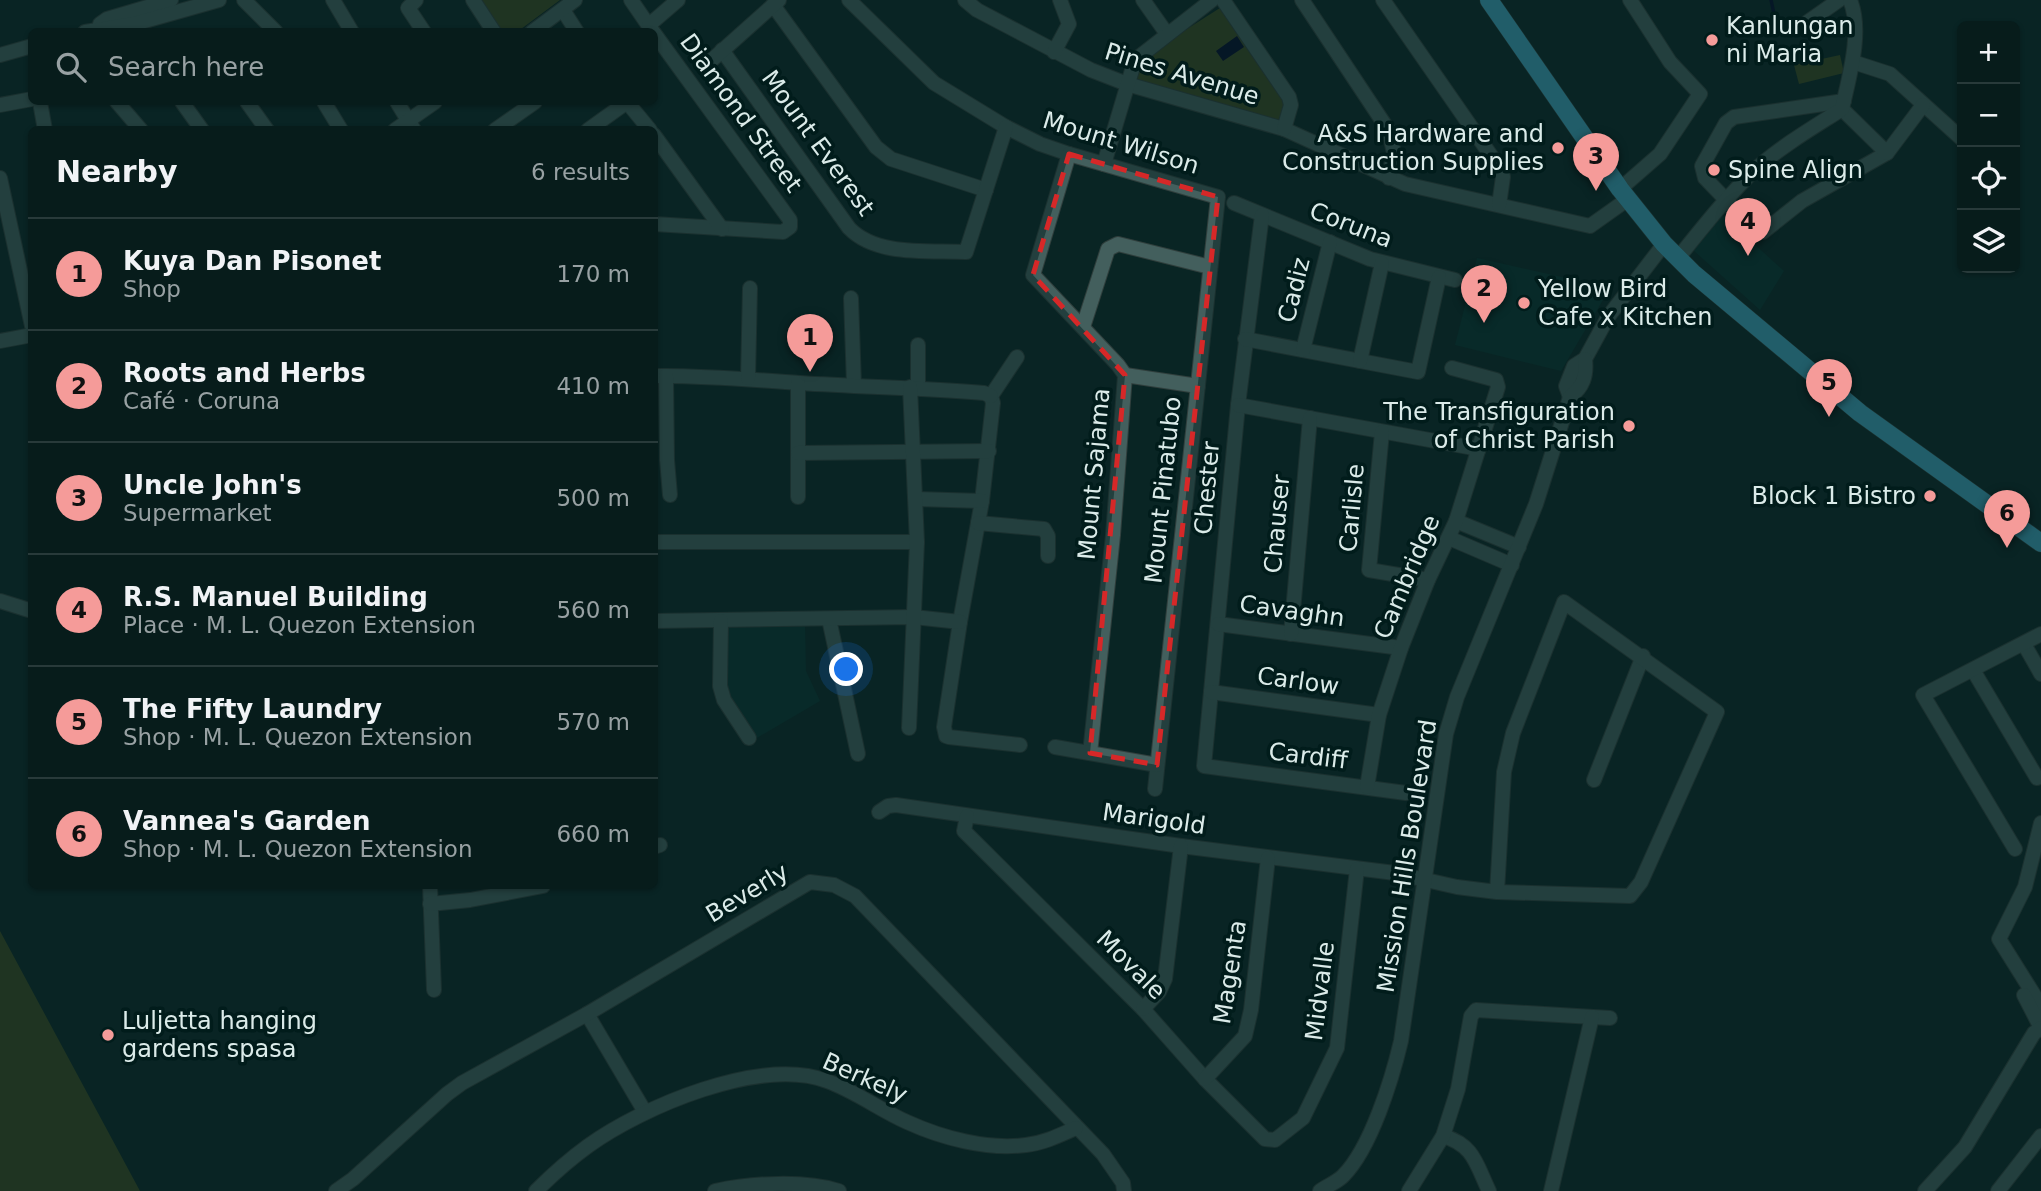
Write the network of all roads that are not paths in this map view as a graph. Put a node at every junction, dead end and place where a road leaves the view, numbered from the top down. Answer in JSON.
{"nodes":[{"id":1,"x":171,"y":0,"type":"edge"},
{"id":2,"x":219,"y":0,"type":"edge"},
{"id":3,"x":244,"y":0,"type":"edge"},
{"id":4,"x":333,"y":0,"type":"edge"},
{"id":5,"x":416,"y":0,"type":"edge"},
{"id":6,"x":473,"y":0,"type":"edge"},
{"id":7,"x":575,"y":0,"type":"edge"},
{"id":8,"x":631,"y":0,"type":"edge"},
{"id":9,"x":678,"y":0,"type":"edge"},
{"id":10,"x":849,"y":0,"type":"edge"},
{"id":11,"x":965,"y":0,"type":"edge"},
{"id":12,"x":1060,"y":0,"type":"edge"},
{"id":13,"x":1143,"y":0,"type":"edge"},
{"id":14,"x":1212,"y":0,"type":"edge"},
{"id":15,"x":1223,"y":0,"type":"edge"},
{"id":16,"x":1302,"y":0,"type":"edge"},
{"id":17,"x":1383,"y":0,"type":"edge"},
{"id":18,"x":1489,"y":0,"type":"edge"},
{"id":19,"x":1630,"y":0,"type":"edge"},
{"id":20,"x":1839,"y":0,"type":"edge"},
{"id":21,"x":1850,"y":0,"type":"edge"},
{"id":22,"x":776,"y":2,"type":"edge"},
{"id":23,"x":562,"y":10,"type":"junction"},
{"id":24,"x":113,"y":25,"type":"edge"},
{"id":25,"x":1802,"y":26,"type":"dead end"},
{"id":26,"x":272,"y":28,"type":"edge"},
{"id":27,"x":350,"y":28,"type":"edge"},
{"id":28,"x":421,"y":28,"type":"edge"},
{"id":29,"x":491,"y":28,"type":"edge"},
{"id":30,"x":537,"y":28,"type":"edge"},
{"id":31,"x":574,"y":28,"type":"edge"},
{"id":32,"x":651,"y":28,"type":"edge"},
{"id":33,"x":654,"y":28,"type":"edge"},
{"id":34,"x":1167,"y":34,"type":"junction"},
{"id":35,"x":658,"y":38,"type":"edge"},
{"id":36,"x":28,"y":47,"type":"edge"},
{"id":37,"x":722,"y":50,"type":"junction"},
{"id":38,"x":1054,"y":52,"type":"junction"},
{"id":39,"x":0,"y":55,"type":"edge"},
{"id":40,"x":1853,"y":62,"type":"junction"},
{"id":41,"x":704,"y":67,"type":"dead end"},
{"id":42,"x":1127,"y":84,"type":"junction"},
{"id":43,"x":28,"y":100,"type":"edge"},
{"id":44,"x":41,"y":105,"type":"edge"},
{"id":45,"x":120,"y":105,"type":"edge"},
{"id":46,"x":184,"y":105,"type":"edge"},
{"id":47,"x":249,"y":105,"type":"edge"},
{"id":48,"x":326,"y":105,"type":"edge"},
{"id":49,"x":399,"y":105,"type":"edge"},
{"id":50,"x":432,"y":105,"type":"edge"},
{"id":51,"x":531,"y":105,"type":"edge"},
{"id":52,"x":623,"y":105,"type":"edge"},
{"id":53,"x":629,"y":105,"type":"edge"},
{"id":54,"x":1843,"y":105,"type":"junction"},
{"id":55,"x":1923,"y":105,"type":"junction"},
{"id":56,"x":0,"y":106,"type":"edge"},
{"id":57,"x":411,"y":125,"type":"edge"},
{"id":58,"x":45,"y":126,"type":"edge"},
{"id":59,"x":138,"y":126,"type":"edge"},
{"id":60,"x":199,"y":126,"type":"edge"},
{"id":61,"x":264,"y":126,"type":"edge"},
{"id":62,"x":339,"y":126,"type":"edge"},
{"id":63,"x":501,"y":126,"type":"edge"},
{"id":64,"x":594,"y":126,"type":"edge"},
{"id":65,"x":647,"y":126,"type":"edge"},
{"id":66,"x":1006,"y":127,"type":"junction"},
{"id":67,"x":1284,"y":129,"type":"junction"},
{"id":68,"x":1957,"y":135,"type":"edge"},
{"id":69,"x":658,"y":145,"type":"edge"},
{"id":70,"x":1887,"y":153,"type":"junction"},
{"id":71,"x":1069,"y":154,"type":"junction"},
{"id":72,"x":1104,"y":164,"type":"junction"},
{"id":73,"x":1389,"y":177,"type":"junction"},
{"id":74,"x":0,"y":178,"type":"edge"},
{"id":75,"x":986,"y":190,"type":"junction"},
{"id":76,"x":1624,"y":194,"type":"junction"},
{"id":77,"x":1218,"y":197,"type":"joint"},
{"id":78,"x":1726,"y":201,"type":"junction"},
{"id":79,"x":1234,"y":203,"type":"dead end"},
{"id":80,"x":1499,"y":205,"type":"junction"},
{"id":81,"x":1262,"y":215,"type":"junction"},
{"id":82,"x":658,"y":224,"type":"edge"},
{"id":83,"x":722,"y":229,"type":"junction"},
{"id":84,"x":1330,"y":242,"type":"junction"},
{"id":85,"x":1664,"y":244,"type":"junction"},
{"id":86,"x":1678,"y":258,"type":"junction"},
{"id":87,"x":1382,"y":263,"type":"junction"},
{"id":88,"x":1210,"y":267,"type":"junction"},
{"id":89,"x":1438,"y":277,"type":"junction"},
{"id":90,"x":1455,"y":280,"type":"dead end"},
{"id":91,"x":27,"y":287,"type":"edge"},
{"id":92,"x":750,"y":288,"type":"dead end"},
{"id":93,"x":851,"y":298,"type":"dead end"},
{"id":94,"x":1083,"y":327,"type":"junction"},
{"id":95,"x":28,"y":336,"type":"edge"},
{"id":96,"x":1245,"y":339,"type":"junction"},
{"id":97,"x":0,"y":341,"type":"edge"},
{"id":98,"x":918,"y":345,"type":"dead end"},
{"id":99,"x":1303,"y":350,"type":"junction"},
{"id":100,"x":1017,"y":357,"type":"dead end"},
{"id":101,"x":1360,"y":361,"type":"junction"},
{"id":102,"x":1452,"y":368,"type":"dead end"},
{"id":103,"x":1125,"y":375,"type":"junction"},
{"id":104,"x":660,"y":376,"type":"edge"},
{"id":105,"x":748,"y":378,"type":"junction"},
{"id":106,"x":798,"y":383,"type":"junction"},
{"id":107,"x":854,"y":385,"type":"junction"},
{"id":108,"x":1198,"y":386,"type":"junction"},
{"id":109,"x":914,"y":387,"type":"junction"},
{"id":110,"x":990,"y":396,"type":"junction"},
{"id":111,"x":1238,"y":405,"type":"junction"},
{"id":112,"x":1310,"y":418,"type":"junction"},
{"id":113,"x":1382,"y":432,"type":"junction"},
{"id":114,"x":1479,"y":449,"type":"junction"},
{"id":115,"x":989,"y":451,"type":"junction"},
{"id":116,"x":913,"y":452,"type":"junction"},
{"id":117,"x":798,"y":453,"type":"junction"},
{"id":118,"x":670,"y":495,"type":"dead end"},
{"id":119,"x":798,"y":497,"type":"dead end"},
{"id":120,"x":916,"y":499,"type":"junction"},
{"id":121,"x":982,"y":501,"type":"junction"},
{"id":122,"x":1456,"y":521,"type":"junction"},
{"id":123,"x":978,"y":523,"type":"junction"},
{"id":124,"x":2039,"y":537,"type":"edge"},
{"id":125,"x":1449,"y":538,"type":"junction"},
{"id":126,"x":658,"y":542,"type":"edge"},
{"id":127,"x":917,"y":542,"type":"junction"},
{"id":128,"x":1519,"y":547,"type":"junction"},
{"id":129,"x":1048,"y":556,"type":"dead end"},
{"id":130,"x":1512,"y":565,"type":"junction"},
{"id":131,"x":1428,"y":580,"type":"junction"},
{"id":132,"x":0,"y":601,"type":"edge"},
{"id":133,"x":28,"y":610,"type":"edge"},
{"id":134,"x":914,"y":617,"type":"junction"},
{"id":135,"x":829,"y":619,"type":"junction"},
{"id":136,"x":658,"y":621,"type":"edge"},
{"id":137,"x":721,"y":621,"type":"junction"},
{"id":138,"x":960,"y":622,"type":"junction"},
{"id":139,"x":1218,"y":624,"type":"junction"},
{"id":140,"x":1291,"y":634,"type":"junction"},
{"id":141,"x":2041,"y":634,"type":"edge"},
{"id":142,"x":2024,"y":644,"type":"junction"},
{"id":143,"x":1401,"y":648,"type":"junction"},
{"id":144,"x":1643,"y":656,"type":"junction"},
{"id":145,"x":1973,"y":670,"type":"junction"},
{"id":146,"x":2041,"y":674,"type":"edge"},
{"id":147,"x":1211,"y":692,"type":"junction"},
{"id":148,"x":1378,"y":715,"type":"junction"},
{"id":149,"x":909,"y":728,"type":"dead end"},
{"id":150,"x":749,"y":738,"type":"dead end"},
{"id":151,"x":1020,"y":745,"type":"dead end"},
{"id":152,"x":1055,"y":747,"type":"dead end"},
{"id":153,"x":1090,"y":753,"type":"junction"},
{"id":154,"x":858,"y":754,"type":"dead end"},
{"id":155,"x":1157,"y":765,"type":"junction"},
{"id":156,"x":1204,"y":766,"type":"joint"},
{"id":157,"x":2038,"y":778,"type":"dead end"},
{"id":158,"x":1594,"y":780,"type":"dead end"},
{"id":159,"x":1367,"y":787,"type":"junction"},
{"id":160,"x":1155,"y":789,"type":"dead end"},
{"id":161,"x":1406,"y":793,"type":"dead end"},
{"id":162,"x":879,"y":812,"type":"dead end"},
{"id":163,"x":967,"y":816,"type":"junction"},
{"id":164,"x":2041,"y":823,"type":"edge"},
{"id":165,"x":1181,"y":846,"type":"junction"},
{"id":166,"x":2015,"y":849,"type":"dead end"},
{"id":167,"x":1269,"y":858,"type":"junction"},
{"id":168,"x":1357,"y":869,"type":"junction"},
{"id":169,"x":1425,"y":880,"type":"junction"},
{"id":170,"x":430,"y":889,"type":"edge"},
{"id":171,"x":527,"y":889,"type":"edge"},
{"id":172,"x":1497,"y":892,"type":"junction"},
{"id":173,"x":430,"y":905,"type":"junction"},
{"id":174,"x":2020,"y":974,"type":"junction"},
{"id":175,"x":434,"y":990,"type":"dead end"},
{"id":176,"x":2041,"y":1006,"type":"edge"},
{"id":177,"x":1143,"y":1009,"type":"junction"},
{"id":178,"x":587,"y":1014,"type":"junction"},
{"id":179,"x":1592,"y":1017,"type":"junction"},
{"id":180,"x":1610,"y":1018,"type":"dead end"},
{"id":181,"x":2041,"y":1028,"type":"edge"},
{"id":182,"x":1205,"y":1079,"type":"junction"},
{"id":183,"x":645,"y":1112,"type":"junction"},
{"id":184,"x":1076,"y":1128,"type":"junction"},
{"id":185,"x":1443,"y":1136,"type":"junction"},
{"id":186,"x":2041,"y":1136,"type":"edge"},
{"id":187,"x":1275,"y":1140,"type":"joint"},
{"id":188,"x":335,"y":1191,"type":"edge"},
{"id":189,"x":536,"y":1191,"type":"edge"},
{"id":190,"x":715,"y":1191,"type":"edge"},
{"id":191,"x":839,"y":1191,"type":"edge"},
{"id":192,"x":1124,"y":1191,"type":"edge"},
{"id":193,"x":1320,"y":1191,"type":"edge"},
{"id":194,"x":1409,"y":1191,"type":"edge"},
{"id":195,"x":1489,"y":1191,"type":"edge"},
{"id":196,"x":1551,"y":1191,"type":"edge"},
{"id":197,"x":1925,"y":1191,"type":"edge"},
{"id":198,"x":1998,"y":1191,"type":"edge"}],
"edges":[{"from":1,"to":24,"type":"street"},
{"from":2,"to":24,"type":"street"},
{"from":3,"to":26,"type":"street"},
{"from":4,"to":27,"type":"street"},
{"from":5,"to":28,"type":"street"},
{"from":6,"to":29,"type":"street"},
{"from":7,"to":23,"type":"street"},
{"from":8,"to":32,"type":"street","name":"Diamond Street"},
{"from":9,"to":33,"type":"street"},
{"from":10,"to":66,"type":"street","name":"Mount Wilson"},
{"from":11,"to":38,"type":"street","name":"Pines Avenue"},
{"from":12,"to":38,"type":"street"},
{"from":13,"to":34,"type":"street"},
{"from":14,"to":34,"type":"street"},
{"from":15,"to":67,"type":"street"},
{"from":16,"to":73,"type":"street"},
{"from":17,"to":80,"type":"street"},
{"from":18,"to":76,"type":"main road"},
{"from":19,"to":76,"type":"street","name":"Pines Avenue"},
{"from":20,"to":25,"type":"street"},
{"from":21,"to":40,"type":"street"},
{"from":22,"to":37,"type":"street"},
{"from":22,"to":75,"type":"street"},
{"from":23,"to":30,"type":"street"},
{"from":23,"to":31,"type":"street"},
{"from":34,"to":42,"type":"street"},
{"from":35,"to":83,"type":"street","name":"Diamond Street"},
{"from":36,"to":39,"type":"street"},
{"from":37,"to":41,"type":"street"},
{"from":37,"to":75,"type":"street","name":"Mount Everest"},
{"from":38,"to":42,"type":"street","name":"Pines Avenue"},
{"from":40,"to":54,"type":"street"},
{"from":40,"to":55,"type":"street"},
{"from":42,"to":67,"type":"street","name":"Pines Avenue"},
{"from":42,"to":72,"type":"street"},
{"from":43,"to":56,"type":"street"},
{"from":44,"to":58,"type":"street"},
{"from":45,"to":59,"type":"street"},
{"from":46,"to":60,"type":"street"},
{"from":47,"to":61,"type":"street"},
{"from":48,"to":62,"type":"street"},
{"from":49,"to":57,"type":"street"},
{"from":50,"to":57,"type":"street"},
{"from":51,"to":63,"type":"street"},
{"from":52,"to":64,"type":"street"},
{"from":53,"to":65,"type":"street"},
{"from":54,"to":70,"type":"street"},
{"from":54,"to":78,"type":"street"},
{"from":54,"to":78,"type":"street"},
{"from":55,"to":68,"type":"street"},
{"from":55,"to":70,"type":"street"},
{"from":66,"to":71,"type":"street","name":"Mount Wilson"},
{"from":66,"to":75,"type":"street","name":"Mount Everest"},
{"from":67,"to":73,"type":"street","name":"Pines Avenue"},
{"from":69,"to":83,"type":"street"},
{"from":70,"to":78,"type":"street"},
{"from":71,"to":72,"type":"street","name":"Mount Wilson"},
{"from":71,"to":94,"type":"street","name":"Mount Sajama"},
{"from":72,"to":77,"type":"street","name":"Mount Wilson"},
{"from":73,"to":80,"type":"street","name":"Pines Avenue"},
{"from":74,"to":91,"type":"street"},
{"from":76,"to":80,"type":"street","name":"Pines Avenue"},
{"from":76,"to":85,"type":"main road"},
{"from":77,"to":88,"type":"street","name":"Mount Pinatubo"},
{"from":78,"to":86,"type":"street"},
{"from":79,"to":81,"type":"street","name":"Coruna"},
{"from":81,"to":84,"type":"street","name":"Coruna"},
{"from":81,"to":96,"type":"street","name":"Chester"},
{"from":82,"to":83,"type":"street"},
{"from":84,"to":87,"type":"street","name":"Coruna"},
{"from":84,"to":99,"type":"street","name":"Cadiz"},
{"from":85,"to":86,"type":"main road"},
{"from":85,"to":128,"type":"street","name":"Mission Hills Boulevard"},
{"from":86,"to":124,"type":"main road"},
{"from":87,"to":89,"type":"street","name":"Coruna"},
{"from":87,"to":101,"type":"street"},
{"from":88,"to":94,"type":"street"},
{"from":88,"to":108,"type":"street","name":"Mount Pinatubo"},
{"from":89,"to":90,"type":"street","name":"Coruna"},
{"from":89,"to":101,"type":"street"},
{"from":92,"to":105,"type":"street"},
{"from":93,"to":107,"type":"street"},
{"from":94,"to":103,"type":"street","name":"Mount Sajama"},
{"from":95,"to":97,"type":"street"},
{"from":96,"to":99,"type":"street"},
{"from":96,"to":111,"type":"street","name":"Chester"},
{"from":98,"to":109,"type":"street"},
{"from":99,"to":101,"type":"street"},
{"from":100,"to":110,"type":"street"},
{"from":102,"to":114,"type":"street","name":"Cambridge"},
{"from":103,"to":108,"type":"street"},
{"from":103,"to":153,"type":"street","name":"Mount Sajama"},
{"from":104,"to":105,"type":"street"},
{"from":104,"to":118,"type":"street"},
{"from":105,"to":106,"type":"street"},
{"from":106,"to":107,"type":"street"},
{"from":106,"to":117,"type":"street"},
{"from":107,"to":109,"type":"street"},
{"from":108,"to":155,"type":"street","name":"Mount Pinatubo"},
{"from":109,"to":110,"type":"street"},
{"from":109,"to":116,"type":"street"},
{"from":110,"to":115,"type":"street"},
{"from":111,"to":112,"type":"street"},
{"from":111,"to":139,"type":"street","name":"Chester"},
{"from":112,"to":113,"type":"street"},
{"from":112,"to":140,"type":"street","name":"Chauser"},
{"from":113,"to":114,"type":"street"},
{"from":113,"to":131,"type":"street","name":"Carlisle"},
{"from":114,"to":122,"type":"street","name":"Cambridge"},
{"from":115,"to":116,"type":"street"},
{"from":115,"to":121,"type":"street"},
{"from":116,"to":117,"type":"street"},
{"from":116,"to":120,"type":"street"},
{"from":117,"to":119,"type":"street"},
{"from":120,"to":121,"type":"street"},
{"from":120,"to":127,"type":"street"},
{"from":121,"to":123,"type":"street"},
{"from":122,"to":125,"type":"street","name":"Cambridge"},
{"from":122,"to":128,"type":"street"},
{"from":123,"to":129,"type":"street"},
{"from":123,"to":138,"type":"street"},
{"from":125,"to":130,"type":"street"},
{"from":125,"to":131,"type":"street","name":"Cambridge"},
{"from":126,"to":127,"type":"street"},
{"from":127,"to":134,"type":"street"},
{"from":128,"to":130,"type":"street","name":"Mission Hills Boulevard"},
{"from":130,"to":169,"type":"street","name":"Mission Hills Boulevard"},
{"from":131,"to":143,"type":"street","name":"Cambridge"},
{"from":132,"to":133,"type":"street"},
{"from":134,"to":135,"type":"street"},
{"from":134,"to":138,"type":"street"},
{"from":134,"to":149,"type":"street"},
{"from":135,"to":137,"type":"street"},
{"from":135,"to":154,"type":"street"},
{"from":136,"to":137,"type":"street"},
{"from":137,"to":150,"type":"street"},
{"from":138,"to":151,"type":"street"},
{"from":139,"to":140,"type":"street","name":"Cavaghn"},
{"from":139,"to":147,"type":"street","name":"Chester"},
{"from":140,"to":143,"type":"street","name":"Cavaghn"},
{"from":141,"to":142,"type":"street"},
{"from":142,"to":145,"type":"street"},
{"from":142,"to":146,"type":"street"},
{"from":143,"to":148,"type":"street","name":"Cambridge"},
{"from":144,"to":158,"type":"street"},
{"from":144,"to":172,"type":"street"},
{"from":144,"to":172,"type":"street","name":"Marigold"},
{"from":145,"to":157,"type":"street"},
{"from":145,"to":166,"type":"street"},
{"from":147,"to":148,"type":"street","name":"Carlow"},
{"from":147,"to":156,"type":"street","name":"Chester"},
{"from":148,"to":159,"type":"street","name":"Cambridge"},
{"from":152,"to":153,"type":"street"},
{"from":153,"to":155,"type":"street"},
{"from":155,"to":160,"type":"street","name":"Mount Pinatubo"},
{"from":156,"to":159,"type":"street","name":"Cardiff"},
{"from":159,"to":161,"type":"street","name":"Cardiff"},
{"from":162,"to":163,"type":"street","name":"Marigold"},
{"from":163,"to":165,"type":"street","name":"Marigold"},
{"from":163,"to":177,"type":"street","name":"Movale"},
{"from":164,"to":174,"type":"street"},
{"from":165,"to":167,"type":"street","name":"Marigold"},
{"from":165,"to":177,"type":"street"},
{"from":167,"to":168,"type":"street","name":"Marigold"},
{"from":167,"to":182,"type":"street","name":"Magenta"},
{"from":168,"to":169,"type":"street","name":"Marigold"},
{"from":168,"to":187,"type":"street","name":"Midvalle"},
{"from":169,"to":172,"type":"street","name":"Marigold"},
{"from":169,"to":193,"type":"street","name":"Mission Hills Boulevard"},
{"from":170,"to":173,"type":"street"},
{"from":171,"to":173,"type":"street"},
{"from":173,"to":175,"type":"street"},
{"from":174,"to":176,"type":"street"},
{"from":174,"to":181,"type":"street"},
{"from":177,"to":182,"type":"street","name":"Movale"},
{"from":178,"to":183,"type":"street"},
{"from":178,"to":184,"type":"street","name":"Beverly"},
{"from":178,"to":188,"type":"street","name":"Beverly"},
{"from":179,"to":180,"type":"street"},
{"from":179,"to":185,"type":"street"},
{"from":179,"to":196,"type":"street"},
{"from":181,"to":197,"type":"street"},
{"from":182,"to":187,"type":"street","name":"Movale"},
{"from":183,"to":184,"type":"street","name":"Berkely"},
{"from":183,"to":189,"type":"street","name":"Berkely"},
{"from":184,"to":192,"type":"street","name":"Beverly"},
{"from":185,"to":194,"type":"street"},
{"from":185,"to":195,"type":"street"},
{"from":186,"to":198,"type":"street"},
{"from":190,"to":191,"type":"street"}]}
